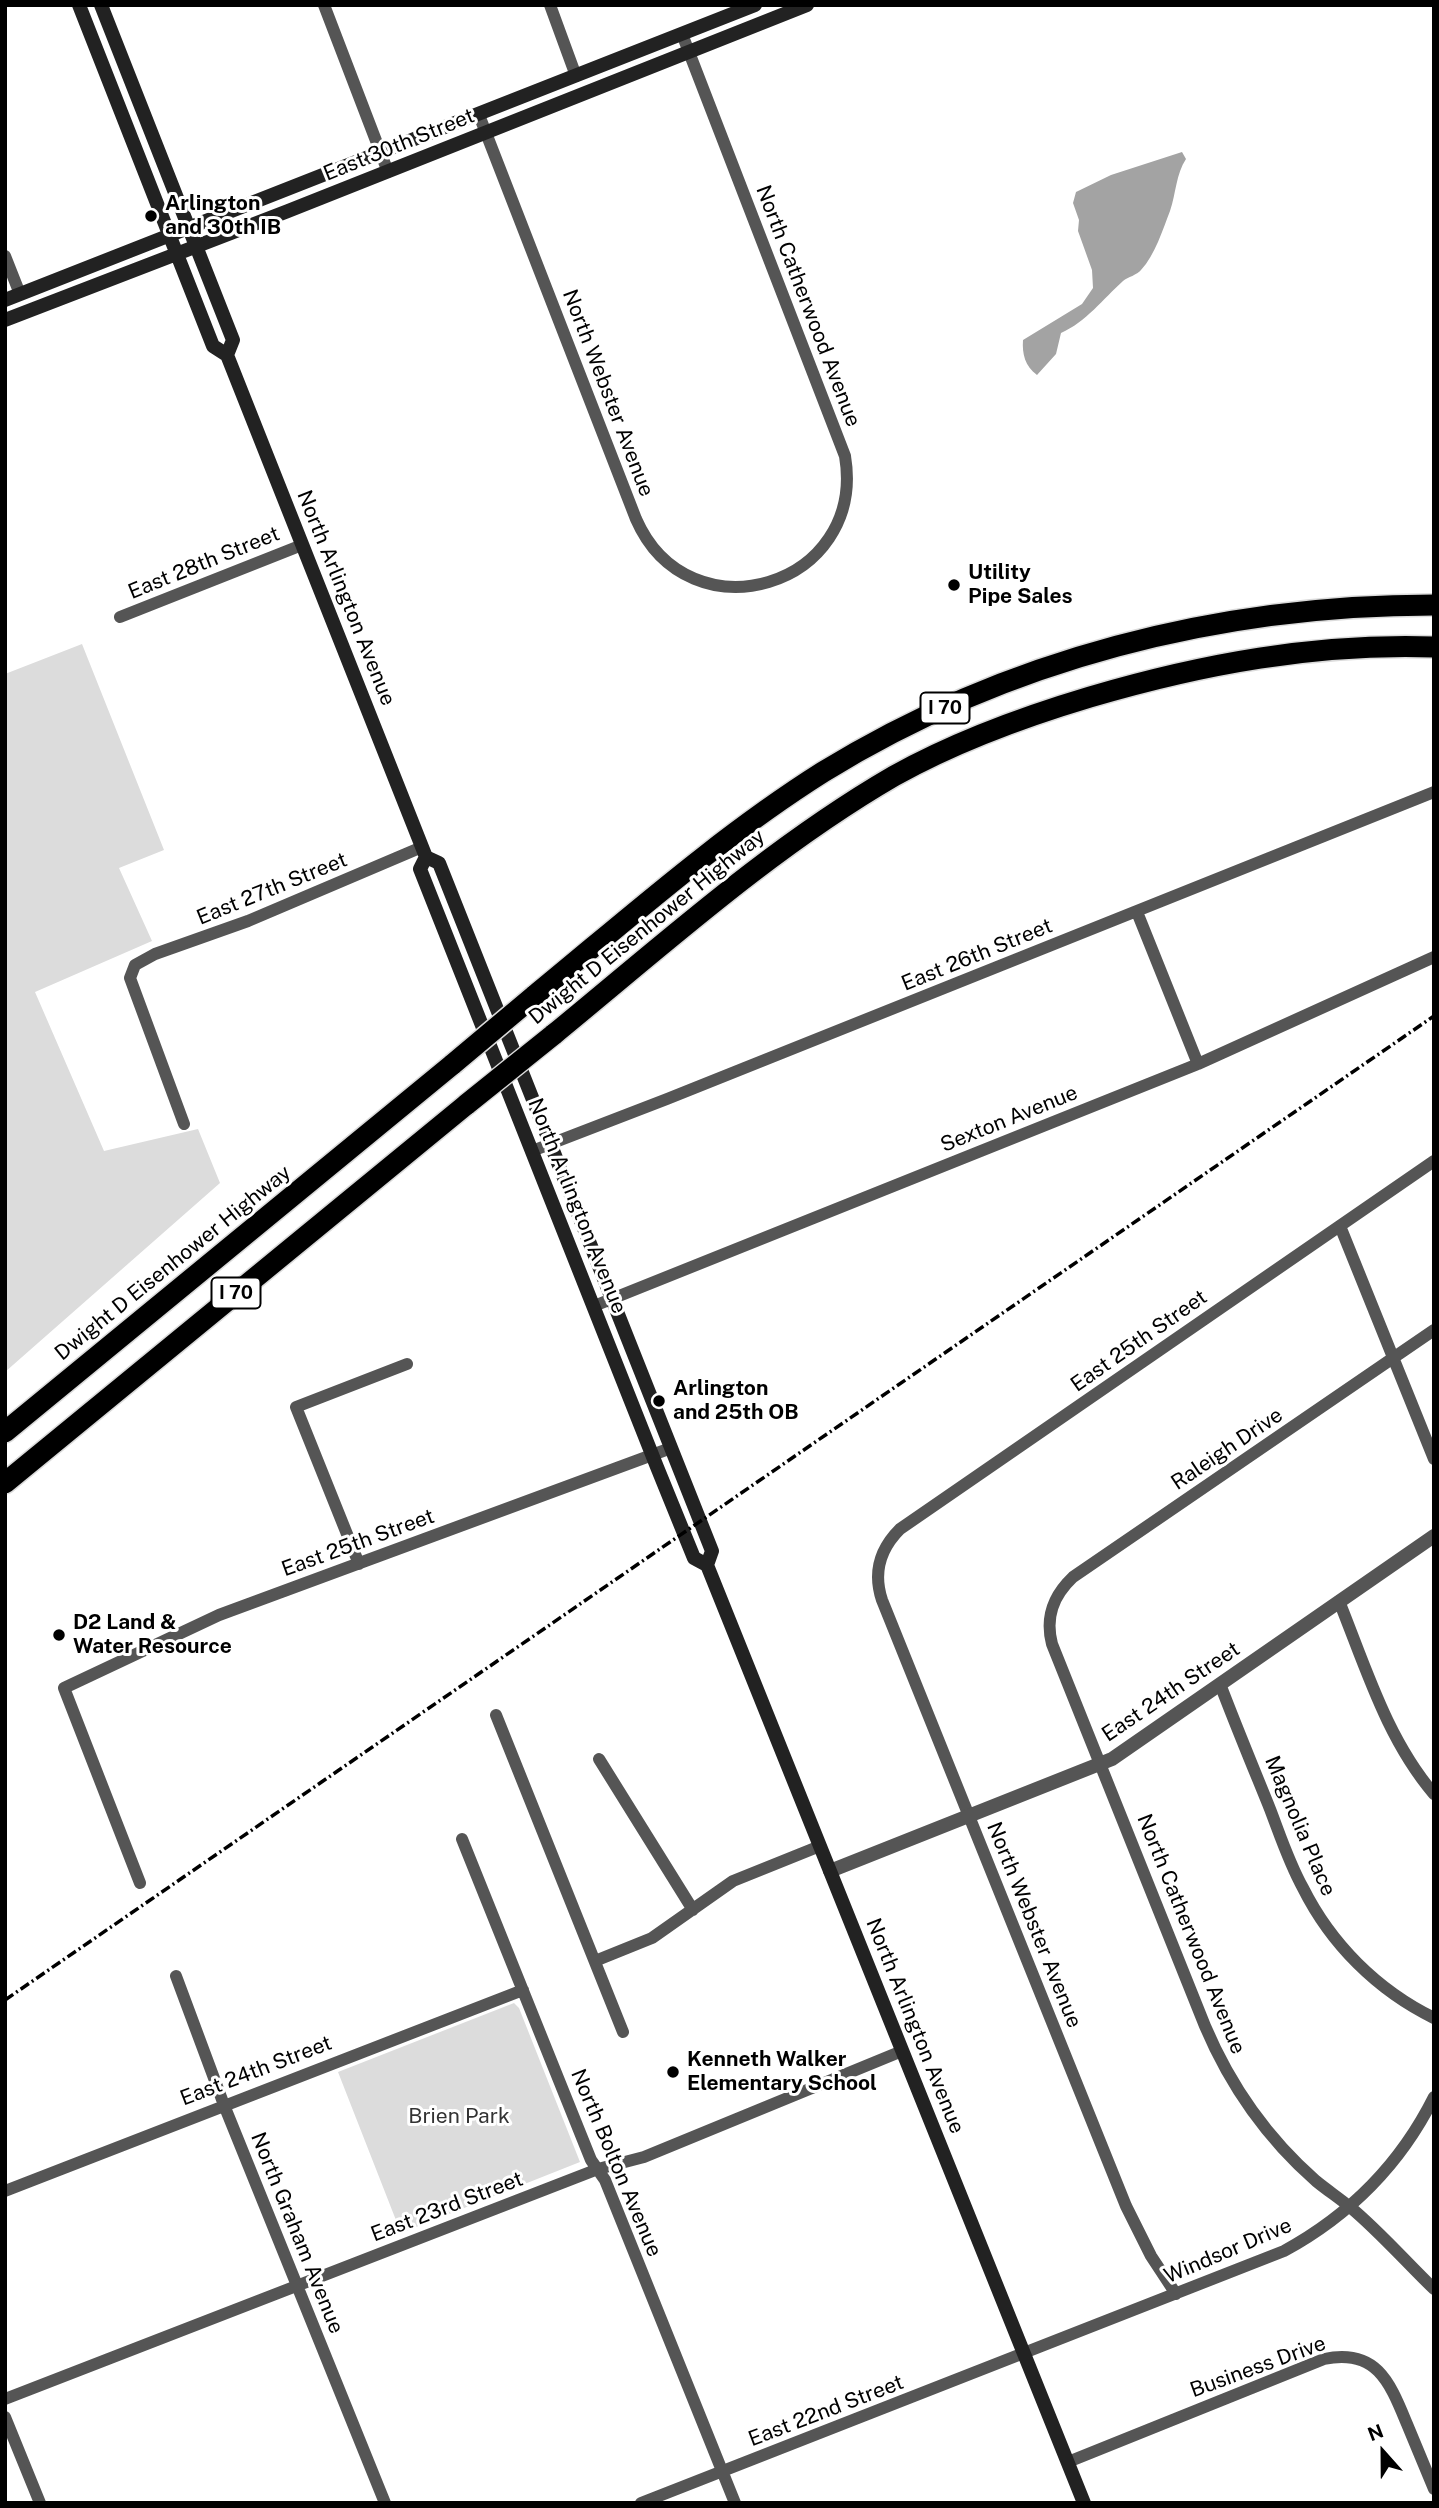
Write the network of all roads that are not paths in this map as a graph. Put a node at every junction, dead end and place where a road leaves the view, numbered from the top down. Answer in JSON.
{"nodes":[{"id":1,"x":79,"y":5,"type":"edge"},
{"id":2,"x":101,"y":5,"type":"edge"},
{"id":3,"x":324,"y":5,"type":"edge"},
{"id":4,"x":550,"y":5,"type":"edge"},
{"id":5,"x":755,"y":5,"type":"edge"},
{"id":6,"x":807,"y":5,"type":"edge"},
{"id":7,"x":682,"y":34,"type":"junction"},
{"id":8,"x":689,"y":52,"type":"junction"},
{"id":9,"x":576,"y":76,"type":"junction"},
{"id":10,"x":479,"y":115,"type":"junction"},
{"id":11,"x":486,"y":133,"type":"junction"},
{"id":12,"x":381,"y":153,"type":"junction"},
{"id":13,"x":388,"y":172,"type":"junction"},
{"id":14,"x":189,"y":229,"type":"junction"},
{"id":15,"x":170,"y":236,"type":"junction"},
{"id":16,"x":196,"y":247,"type":"junction"},
{"id":17,"x":177,"y":255,"type":"junction"},
{"id":18,"x":5,"y":256,"type":"edge"},
{"id":19,"x":20,"y":294,"type":"junction"},
{"id":20,"x":5,"y":300,"type":"edge"},
{"id":21,"x":5,"y":320,"type":"edge"},
{"id":22,"x":227,"y":355,"type":"junction"},
{"id":23,"x":302,"y":545,"type":"junction"},
{"id":24,"x":783,"y":577,"type":"joint"},
{"id":25,"x":1434,"y":605,"type":"edge"},
{"id":26,"x":120,"y":617,"type":"dead end"},
{"id":27,"x":1434,"y":647,"type":"edge"},
{"id":28,"x":1434,"y":792,"type":"edge"},
{"id":29,"x":424,"y":852,"type":"junction"},
{"id":30,"x":1137,"y":912,"type":"junction"},
{"id":31,"x":1434,"y":957,"type":"edge"},
{"id":32,"x":1198,"y":1065,"type":"junction"},
{"id":33,"x":184,"y":1124,"type":"dead end"},
{"id":34,"x":551,"y":1144,"type":"junction"},
{"id":35,"x":533,"y":1151,"type":"junction"},
{"id":36,"x":1434,"y":1161,"type":"edge"},
{"id":37,"x":1340,"y":1226,"type":"junction"},
{"id":38,"x":612,"y":1298,"type":"junction"},
{"id":39,"x":594,"y":1306,"type":"junction"},
{"id":40,"x":1434,"y":1330,"type":"edge"},
{"id":41,"x":1393,"y":1359,"type":"junction"},
{"id":42,"x":407,"y":1364,"type":"dead end"},
{"id":43,"x":5,"y":1433,"type":"edge"},
{"id":44,"x":671,"y":1448,"type":"junction"},
{"id":45,"x":653,"y":1455,"type":"junction"},
{"id":46,"x":1434,"y":1459,"type":"edge"},
{"id":47,"x":5,"y":1483,"type":"edge"},
{"id":48,"x":1434,"y":1536,"type":"edge"},
{"id":49,"x":879,"y":1562,"type":"joint"},
{"id":50,"x":359,"y":1564,"type":"junction"},
{"id":51,"x":707,"y":1565,"type":"junction"},
{"id":52,"x":1339,"y":1601,"type":"junction"},
{"id":53,"x":1052,"y":1607,"type":"joint"},
{"id":54,"x":1220,"y":1684,"type":"junction"},
{"id":55,"x":496,"y":1715,"type":"dead end"},
{"id":56,"x":598,"y":1759,"type":"dead end"},
{"id":57,"x":1100,"y":1763,"type":"junction"},
{"id":58,"x":1434,"y":1794,"type":"edge"},
{"id":59,"x":969,"y":1816,"type":"junction"},
{"id":60,"x":462,"y":1839,"type":"dead end"},
{"id":61,"x":820,"y":1846,"type":"junction"},
{"id":62,"x":830,"y":1871,"type":"junction"},
{"id":63,"x":140,"y":1883,"type":"dead end"},
{"id":64,"x":693,"y":1910,"type":"junction"},
{"id":65,"x":595,"y":1961,"type":"junction"},
{"id":66,"x":176,"y":1976,"type":"dead end"},
{"id":67,"x":523,"y":1990,"type":"junction"},
{"id":68,"x":1434,"y":2018,"type":"edge"},
{"id":69,"x":624,"y":2032,"type":"dead end"},
{"id":70,"x":902,"y":2051,"type":"junction"},
{"id":71,"x":1434,"y":2097,"type":"edge"},
{"id":72,"x":224,"y":2105,"type":"junction"},
{"id":73,"x":598,"y":2169,"type":"junction"},
{"id":74,"x":5,"y":2191,"type":"edge"},
{"id":75,"x":1350,"y":2207,"type":"junction"},
{"id":76,"x":298,"y":2286,"type":"junction"},
{"id":77,"x":1434,"y":2289,"type":"edge"},
{"id":78,"x":1176,"y":2294,"type":"junction"},
{"id":79,"x":1024,"y":2354,"type":"junction"},
{"id":80,"x":5,"y":2399,"type":"edge"},
{"id":81,"x":5,"y":2417,"type":"edge"},
{"id":82,"x":1068,"y":2462,"type":"junction"},
{"id":83,"x":723,"y":2471,"type":"junction"},
{"id":84,"x":1434,"y":2489,"type":"edge"},
{"id":85,"x":40,"y":2503,"type":"edge"},
{"id":86,"x":386,"y":2503,"type":"edge"},
{"id":87,"x":641,"y":2503,"type":"edge"},
{"id":88,"x":735,"y":2503,"type":"edge"},
{"id":89,"x":1084,"y":2503,"type":"edge"}],
"edges":[{"from":1,"to":15,"type":"main road","name":"North Arlington Avenue"},
{"from":2,"to":14,"type":"main road","name":"North Arlington Avenue"},
{"from":3,"to":12,"type":"street"},
{"from":4,"to":9,"type":"street"},
{"from":5,"to":7,"type":"main road","name":"East 30th Street"},
{"from":6,"to":8,"type":"main road","name":"East 30th Street"},
{"from":7,"to":8,"type":"street","name":"North Catherwood Avenue"},
{"from":7,"to":9,"type":"main road","name":"East 30th Street"},
{"from":8,"to":11,"type":"main road","name":"East 30th Street"},
{"from":8,"to":24,"type":"street","name":"North Catherwood Avenue"},
{"from":9,"to":10,"type":"main road","name":"East 30th Street"},
{"from":10,"to":11,"type":"street","name":"North Webster Avenue"},
{"from":10,"to":12,"type":"main road","name":"East 30th Street"},
{"from":11,"to":13,"type":"main road","name":"East 30th Street"},
{"from":11,"to":24,"type":"street","name":"North Webster Avenue"},
{"from":12,"to":13,"type":"street"},
{"from":12,"to":14,"type":"main road","name":"East 30th Street"},
{"from":13,"to":16,"type":"main road","name":"East 30th Street"},
{"from":14,"to":15,"type":"main road","name":"East 30th Street"},
{"from":14,"to":16,"type":"main road","name":"North Arlington Avenue"},
{"from":15,"to":17,"type":"main road","name":"North Arlington Avenue"},
{"from":15,"to":19,"type":"main road","name":"East 30th Street"},
{"from":16,"to":17,"type":"main road","name":"East 30th Street"},
{"from":16,"to":22,"type":"main road","name":"North Arlington Avenue"},
{"from":17,"to":21,"type":"main road","name":"East 30th Street"},
{"from":17,"to":22,"type":"main road","name":"North Arlington Avenue"},
{"from":18,"to":19,"type":"street"},
{"from":19,"to":20,"type":"main road","name":"East 30th Street"},
{"from":22,"to":23,"type":"main road","name":"North Arlington Avenue"},
{"from":23,"to":26,"type":"street","name":"East 28th Street"},
{"from":23,"to":29,"type":"main road","name":"North Arlington Avenue"},
{"from":25,"to":43,"type":"highway","name":"Dwight D Eisenhower Highway","number":"I 70","bridge":true},
{"from":27,"to":47,"type":"highway","name":"Dwight D Eisenhower Highway","number":"I 70","bridge":true},
{"from":28,"to":30,"type":"street","name":"East 26th Street"},
{"from":29,"to":33,"type":"street","name":"East 27th Street"},
{"from":29,"to":34,"type":"main road","name":"North Arlington Avenue"},
{"from":29,"to":35,"type":"main road","name":"North Arlington Avenue"},
{"from":30,"to":32,"type":"street"},
{"from":30,"to":34,"type":"street","name":"East 26th Street"},
{"from":31,"to":32,"type":"street","name":"Sexton Avenue"},
{"from":32,"to":38,"type":"street","name":"Sexton Avenue"},
{"from":34,"to":35,"type":"street","name":"East 26th Street"},
{"from":34,"to":38,"type":"main road","name":"North Arlington Avenue"},
{"from":35,"to":39,"type":"main road","name":"North Arlington Avenue"},
{"from":36,"to":37,"type":"street","name":"East 25th Street"},
{"from":37,"to":41,"type":"street"},
{"from":37,"to":49,"type":"street","name":"East 25th Street"},
{"from":38,"to":39,"type":"street","name":"Sexton Avenue"},
{"from":38,"to":44,"type":"main road","name":"North Arlington Avenue"},
{"from":39,"to":45,"type":"main road","name":"North Arlington Avenue"},
{"from":40,"to":41,"type":"street","name":"Raleigh Drive"},
{"from":41,"to":46,"type":"street"},
{"from":41,"to":53,"type":"street","name":"Raleigh Drive"},
{"from":42,"to":50,"type":"street"},
{"from":44,"to":45,"type":"street","name":"East 25th Street"},
{"from":44,"to":51,"type":"main road","name":"North Arlington Avenue"},
{"from":45,"to":50,"type":"street","name":"East 25th Street"},
{"from":45,"to":51,"type":"main road","name":"North Arlington Avenue"},
{"from":48,"to":52,"type":"street","name":"East 24th Street"},
{"from":49,"to":59,"type":"street","name":"North Webster Avenue"},
{"from":50,"to":63,"type":"street","name":"East 25th Street"},
{"from":51,"to":61,"type":"main road","name":"North Arlington Avenue"},
{"from":52,"to":54,"type":"street","name":"East 24th Street"},
{"from":52,"to":58,"type":"street"},
{"from":53,"to":57,"type":"street","name":"North Catherwood Avenue"},
{"from":54,"to":57,"type":"street","name":"East 24th Street"},
{"from":54,"to":68,"type":"street","name":"Magnolia Place"},
{"from":55,"to":65,"type":"street"},
{"from":56,"to":64,"type":"street"},
{"from":57,"to":59,"type":"street","name":"East 24th Street"},
{"from":57,"to":75,"type":"street","name":"North Catherwood Avenue"},
{"from":59,"to":62,"type":"street","name":"East 24th Street"},
{"from":59,"to":78,"type":"street","name":"North Webster Avenue"},
{"from":60,"to":67,"type":"street","name":"North Bolton Avenue"},
{"from":61,"to":62,"type":"main road","name":"North Arlington Avenue"},
{"from":61,"to":64,"type":"street"},
{"from":62,"to":70,"type":"main road","name":"North Arlington Avenue"},
{"from":64,"to":65,"type":"street"},
{"from":65,"to":69,"type":"street"},
{"from":66,"to":72,"type":"street","name":"North Graham Avenue"},
{"from":67,"to":72,"type":"street","name":"East 24th Street"},
{"from":67,"to":73,"type":"street","name":"North Bolton Avenue"},
{"from":70,"to":73,"type":"street","name":"East 23rd Street"},
{"from":70,"to":79,"type":"main road","name":"North Arlington Avenue"},
{"from":71,"to":75,"type":"street","name":"Windsor Drive"},
{"from":72,"to":74,"type":"street","name":"East 24th Street"},
{"from":72,"to":76,"type":"street","name":"North Graham Avenue"},
{"from":73,"to":76,"type":"street","name":"East 23rd Street"},
{"from":73,"to":83,"type":"street","name":"North Bolton Avenue"},
{"from":75,"to":77,"type":"street","name":"North Catherwood Avenue"},
{"from":75,"to":78,"type":"street","name":"Windsor Drive"},
{"from":76,"to":80,"type":"street","name":"East 23rd Street"},
{"from":76,"to":86,"type":"street","name":"North Graham Avenue"},
{"from":78,"to":79,"type":"street","name":"Windsor Drive"},
{"from":79,"to":82,"type":"main road","name":"North Arlington Avenue"},
{"from":79,"to":83,"type":"street","name":"East 22nd Street"},
{"from":81,"to":85,"type":"street"},
{"from":82,"to":84,"type":"street","name":"Business Drive"},
{"from":82,"to":89,"type":"main road","name":"North Arlington Avenue"},
{"from":83,"to":87,"type":"street","name":"East 22nd Street"},
{"from":83,"to":88,"type":"street","name":"North Bolton Avenue"}]}
